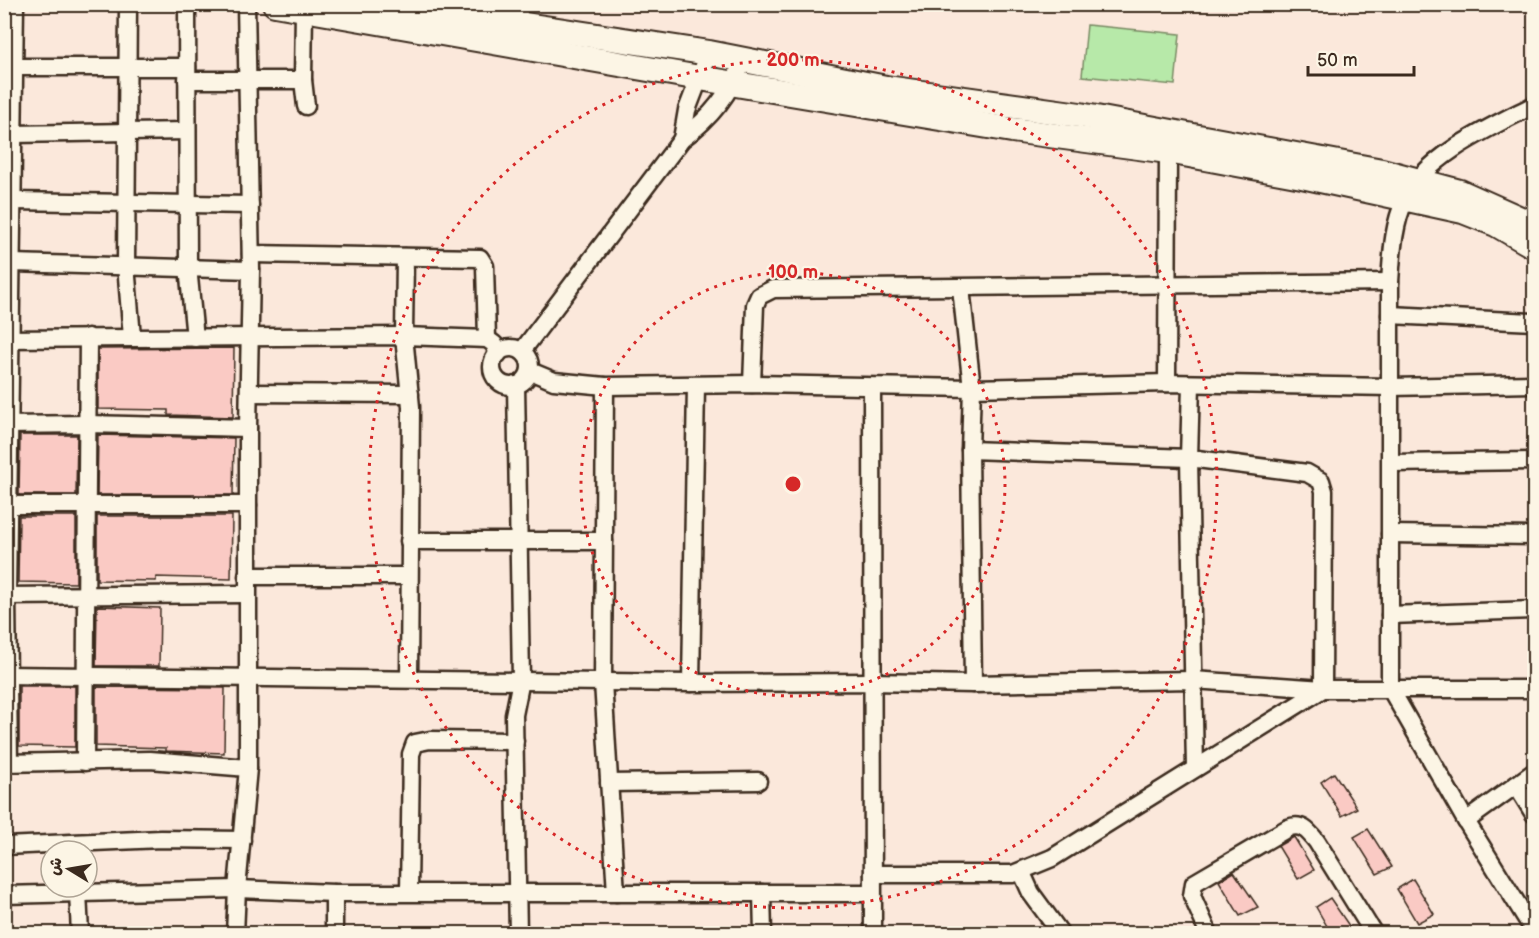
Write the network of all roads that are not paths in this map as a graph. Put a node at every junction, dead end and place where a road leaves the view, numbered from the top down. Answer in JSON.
{"nodes":[{"id":1,"x":15,"y":4,"type":"edge"},
{"id":2,"x":128,"y":4,"type":"edge"},
{"id":3,"x":187,"y":4,"type":"edge"},
{"id":4,"x":246,"y":4,"type":"edge"},
{"id":5,"x":275,"y":4,"type":"edge"},
{"id":6,"x":386,"y":4,"type":"edge"},
{"id":7,"x":304,"y":9,"type":"junction"},
{"id":8,"x":452,"y":9,"type":"edge"},
{"id":9,"x":518,"y":15,"type":"edge"},
{"id":10,"x":709,"y":53,"type":"junction"},
{"id":11,"x":744,"y":60,"type":"junction"},
{"id":12,"x":14,"y":67,"type":"junction"},
{"id":13,"x":127,"y":67,"type":"junction"},
{"id":14,"x":187,"y":73,"type":"junction"},
{"id":15,"x":700,"y":78,"type":"junction"},
{"id":16,"x":245,"y":80,"type":"junction"},
{"id":17,"x":303,"y":80,"type":"junction"},
{"id":18,"x":733,"y":84,"type":"junction"},
{"id":19,"x":9,"y":100,"type":"edge"},
{"id":20,"x":1534,"y":105,"type":"edge"},
{"id":21,"x":306,"y":106,"type":"dead end"},
{"id":22,"x":187,"y":131,"type":"junction"},
{"id":23,"x":127,"y":132,"type":"junction"},
{"id":24,"x":13,"y":134,"type":"junction"},
{"id":25,"x":682,"y":139,"type":"junction"},
{"id":26,"x":1168,"y":151,"type":"junction"},
{"id":27,"x":1411,"y":188,"type":"junction"},
{"id":28,"x":13,"y":201,"type":"junction"},
{"id":29,"x":126,"y":202,"type":"junction"},
{"id":30,"x":188,"y":203,"type":"junction"},
{"id":31,"x":250,"y":205,"type":"junction"},
{"id":32,"x":1534,"y":225,"type":"edge"},
{"id":33,"x":1534,"y":246,"type":"edge"},
{"id":34,"x":405,"y":257,"type":"junction"},
{"id":35,"x":10,"y":258,"type":"edge"},
{"id":36,"x":251,"y":262,"type":"junction"},
{"id":37,"x":126,"y":266,"type":"junction"},
{"id":38,"x":188,"y":267,"type":"junction"},
{"id":39,"x":1390,"y":282,"type":"junction"},
{"id":40,"x":1168,"y":283,"type":"junction"},
{"id":41,"x":961,"y":288,"type":"junction"},
{"id":42,"x":1390,"y":315,"type":"junction"},
{"id":43,"x":1534,"y":322,"type":"edge"},
{"id":44,"x":404,"y":336,"type":"junction"},
{"id":45,"x":88,"y":337,"type":"junction"},
{"id":46,"x":132,"y":337,"type":"junction"},
{"id":47,"x":195,"y":338,"type":"junction"},
{"id":48,"x":8,"y":339,"type":"edge"},
{"id":49,"x":251,"y":339,"type":"junction"},
{"id":50,"x":487,"y":339,"type":"junction"},
{"id":51,"x":522,"y":351,"type":"junction"},
{"id":52,"x":498,"y":354,"type":"junction"},
{"id":53,"x":530,"y":371,"type":"junction"},
{"id":54,"x":1167,"y":383,"type":"junction"},
{"id":55,"x":752,"y":384,"type":"junction"},
{"id":56,"x":1191,"y":384,"type":"junction"},
{"id":57,"x":1534,"y":384,"type":"edge"},
{"id":58,"x":516,"y":385,"type":"junction"},
{"id":59,"x":696,"y":385,"type":"junction"},
{"id":60,"x":604,"y":386,"type":"junction"},
{"id":61,"x":872,"y":387,"type":"junction"},
{"id":62,"x":1391,"y":387,"type":"junction"},
{"id":63,"x":972,"y":388,"type":"junction"},
{"id":64,"x":249,"y":393,"type":"junction"},
{"id":65,"x":410,"y":394,"type":"junction"},
{"id":66,"x":88,"y":424,"type":"junction"},
{"id":67,"x":8,"y":425,"type":"edge"},
{"id":68,"x":248,"y":428,"type":"junction"},
{"id":69,"x":970,"y":450,"type":"junction"},
{"id":70,"x":1189,"y":458,"type":"junction"},
{"id":71,"x":1534,"y":461,"type":"edge"},
{"id":72,"x":1390,"y":463,"type":"junction"},
{"id":73,"x":87,"y":504,"type":"junction"},
{"id":74,"x":7,"y":505,"type":"edge"},
{"id":75,"x":248,"y":505,"type":"junction"},
{"id":76,"x":1390,"y":534,"type":"junction"},
{"id":77,"x":1534,"y":536,"type":"edge"},
{"id":78,"x":409,"y":541,"type":"junction"},
{"id":79,"x":517,"y":541,"type":"junction"},
{"id":80,"x":604,"y":541,"type":"junction"},
{"id":81,"x":248,"y":576,"type":"junction"},
{"id":82,"x":409,"y":576,"type":"junction"},
{"id":83,"x":87,"y":594,"type":"junction"},
{"id":84,"x":247,"y":594,"type":"junction"},
{"id":85,"x":6,"y":596,"type":"edge"},
{"id":86,"x":1534,"y":610,"type":"edge"},
{"id":87,"x":1390,"y":615,"type":"junction"},
{"id":88,"x":6,"y":675,"type":"edge"},
{"id":89,"x":84,"y":675,"type":"junction"},
{"id":90,"x":246,"y":678,"type":"junction"},
{"id":91,"x":409,"y":679,"type":"junction"},
{"id":92,"x":521,"y":680,"type":"junction"},
{"id":93,"x":1193,"y":680,"type":"junction"},
{"id":94,"x":603,"y":682,"type":"junction"},
{"id":95,"x":871,"y":682,"type":"junction"},
{"id":96,"x":691,"y":683,"type":"junction"},
{"id":97,"x":973,"y":684,"type":"junction"},
{"id":98,"x":1390,"y":688,"type":"junction"},
{"id":99,"x":1323,"y":689,"type":"junction"},
{"id":100,"x":1534,"y":689,"type":"edge"},
{"id":101,"x":515,"y":741,"type":"junction"},
{"id":102,"x":85,"y":762,"type":"junction"},
{"id":103,"x":7,"y":763,"type":"edge"},
{"id":104,"x":248,"y":768,"type":"junction"},
{"id":105,"x":1195,"y":768,"type":"junction"},
{"id":106,"x":1534,"y":772,"type":"edge"},
{"id":107,"x":758,"y":781,"type":"dead end"},
{"id":108,"x":609,"y":783,"type":"junction"},
{"id":109,"x":1516,"y":785,"type":"junction"},
{"id":110,"x":1534,"y":814,"type":"edge"},
{"id":111,"x":1466,"y":821,"type":"junction"},
{"id":112,"x":242,"y":840,"type":"junction"},
{"id":113,"x":4,"y":846,"type":"edge"},
{"id":114,"x":1022,"y":873,"type":"junction"},
{"id":115,"x":873,"y":874,"type":"junction"},
{"id":116,"x":237,"y":889,"type":"junction"},
{"id":117,"x":99,"y":892,"type":"edge"},
{"id":118,"x":409,"y":892,"type":"junction"},
{"id":119,"x":334,"y":893,"type":"junction"},
{"id":120,"x":762,"y":893,"type":"junction"},
{"id":121,"x":872,"y":893,"type":"junction"},
{"id":122,"x":39,"y":894,"type":"edge"},
{"id":123,"x":519,"y":894,"type":"junction"},
{"id":124,"x":616,"y":894,"type":"junction"},
{"id":125,"x":4,"y":895,"type":"edge"},
{"id":126,"x":78,"y":899,"type":"edge"},
{"id":127,"x":1534,"y":931,"type":"edge"},
{"id":128,"x":80,"y":933,"type":"edge"},
{"id":129,"x":235,"y":933,"type":"edge"},
{"id":130,"x":334,"y":933,"type":"edge"},
{"id":131,"x":518,"y":933,"type":"edge"},
{"id":132,"x":763,"y":933,"type":"edge"},
{"id":133,"x":873,"y":933,"type":"edge"},
{"id":134,"x":1061,"y":933,"type":"edge"},
{"id":135,"x":1209,"y":933,"type":"edge"},
{"id":136,"x":1374,"y":933,"type":"edge"}],
"edges":[{"from":1,"to":12,"type":"street"},
{"from":2,"to":13,"type":"street"},
{"from":3,"to":14,"type":"street"},
{"from":4,"to":16,"type":"street"},
{"from":5,"to":7,"type":"main road"},
{"from":6,"to":8,"type":"main road"},
{"from":7,"to":15,"type":"main road"},
{"from":7,"to":17,"type":"street"},
{"from":8,"to":9,"type":"main road"},
{"from":9,"to":10,"type":"main road"},
{"from":10,"to":11,"type":"main road"},
{"from":10,"to":15,"type":"street"},
{"from":11,"to":18,"type":"street"},
{"from":11,"to":27,"type":"main road"},
{"from":12,"to":13,"type":"street"},
{"from":12,"to":19,"type":"street"},
{"from":13,"to":14,"type":"street"},
{"from":13,"to":23,"type":"street"},
{"from":14,"to":16,"type":"street"},
{"from":14,"to":22,"type":"street"},
{"from":15,"to":18,"type":"main road"},
{"from":15,"to":25,"type":"street"},
{"from":16,"to":17,"type":"street"},
{"from":16,"to":31,"type":"street"},
{"from":17,"to":21,"type":"street"},
{"from":18,"to":25,"type":"street"},
{"from":18,"to":26,"type":"main road"},
{"from":19,"to":24,"type":"street"},
{"from":20,"to":27,"type":"street"},
{"from":22,"to":23,"type":"street"},
{"from":22,"to":30,"type":"street"},
{"from":23,"to":24,"type":"street"},
{"from":23,"to":29,"type":"street"},
{"from":24,"to":28,"type":"street"},
{"from":25,"to":51,"type":"street"},
{"from":26,"to":27,"type":"main road"},
{"from":26,"to":40,"type":"street"},
{"from":27,"to":32,"type":"main road"},
{"from":27,"to":33,"type":"main road"},
{"from":27,"to":39,"type":"street"},
{"from":28,"to":29,"type":"street"},
{"from":28,"to":35,"type":"street"},
{"from":29,"to":30,"type":"street"},
{"from":29,"to":37,"type":"street"},
{"from":30,"to":31,"type":"street"},
{"from":30,"to":38,"type":"street"},
{"from":31,"to":36,"type":"street"},
{"from":34,"to":36,"type":"street"},
{"from":34,"to":44,"type":"street"},
{"from":34,"to":50,"type":"street"},
{"from":35,"to":37,"type":"street"},
{"from":35,"to":48,"type":"street"},
{"from":36,"to":38,"type":"street"},
{"from":36,"to":49,"type":"street"},
{"from":37,"to":38,"type":"street"},
{"from":37,"to":46,"type":"street"},
{"from":38,"to":47,"type":"street"},
{"from":39,"to":40,"type":"street"},
{"from":39,"to":42,"type":"street"},
{"from":40,"to":41,"type":"street"},
{"from":40,"to":54,"type":"street"},
{"from":41,"to":55,"type":"street"},
{"from":41,"to":63,"type":"street"},
{"from":42,"to":43,"type":"street"},
{"from":42,"to":62,"type":"street"},
{"from":44,"to":49,"type":"street"},
{"from":44,"to":50,"type":"street"},
{"from":44,"to":65,"type":"street"},
{"from":45,"to":46,"type":"street"},
{"from":45,"to":48,"type":"street"},
{"from":45,"to":66,"type":"street"},
{"from":46,"to":47,"type":"street"},
{"from":47,"to":49,"type":"street"},
{"from":48,"to":67,"type":"street"},
{"from":49,"to":64,"type":"street"},
{"from":50,"to":52,"type":"street"},
{"from":51,"to":52,"type":"street"},
{"from":51,"to":53,"type":"street"},
{"from":52,"to":58,"type":"street"},
{"from":53,"to":58,"type":"street"},
{"from":53,"to":60,"type":"street"},
{"from":54,"to":56,"type":"street"},
{"from":54,"to":63,"type":"street"},
{"from":55,"to":59,"type":"street"},
{"from":55,"to":61,"type":"street"},
{"from":56,"to":62,"type":"street"},
{"from":56,"to":70,"type":"street"},
{"from":57,"to":62,"type":"street"},
{"from":58,"to":79,"type":"street"},
{"from":59,"to":60,"type":"street"},
{"from":59,"to":96,"type":"street"},
{"from":60,"to":80,"type":"street"},
{"from":61,"to":63,"type":"street"},
{"from":61,"to":95,"type":"street"},
{"from":62,"to":72,"type":"street"},
{"from":63,"to":69,"type":"street"},
{"from":64,"to":65,"type":"street"},
{"from":64,"to":68,"type":"street"},
{"from":65,"to":78,"type":"street"},
{"from":66,"to":67,"type":"street"},
{"from":66,"to":68,"type":"street"},
{"from":66,"to":73,"type":"street"},
{"from":67,"to":74,"type":"street"},
{"from":68,"to":75,"type":"street"},
{"from":69,"to":70,"type":"street"},
{"from":69,"to":97,"type":"street"},
{"from":70,"to":93,"type":"street"},
{"from":70,"to":99,"type":"street"},
{"from":71,"to":72,"type":"street"},
{"from":72,"to":76,"type":"street"},
{"from":73,"to":74,"type":"street"},
{"from":73,"to":75,"type":"street"},
{"from":73,"to":83,"type":"street"},
{"from":74,"to":85,"type":"street"},
{"from":75,"to":81,"type":"street"},
{"from":76,"to":77,"type":"street"},
{"from":76,"to":87,"type":"street"},
{"from":78,"to":79,"type":"street"},
{"from":78,"to":82,"type":"street"},
{"from":79,"to":80,"type":"street"},
{"from":79,"to":92,"type":"street"},
{"from":80,"to":94,"type":"street"},
{"from":81,"to":82,"type":"street"},
{"from":81,"to":84,"type":"street"},
{"from":82,"to":91,"type":"street"},
{"from":83,"to":84,"type":"street"},
{"from":83,"to":85,"type":"street"},
{"from":83,"to":89,"type":"street"},
{"from":84,"to":90,"type":"street"},
{"from":85,"to":88,"type":"street"},
{"from":86,"to":87,"type":"street"},
{"from":87,"to":98,"type":"street"},
{"from":88,"to":89,"type":"street"},
{"from":88,"to":103,"type":"street"},
{"from":89,"to":90,"type":"street"},
{"from":89,"to":102,"type":"street"},
{"from":90,"to":91,"type":"street"},
{"from":90,"to":104,"type":"street"},
{"from":91,"to":92,"type":"street"},
{"from":92,"to":94,"type":"street"},
{"from":92,"to":101,"type":"street"},
{"from":93,"to":97,"type":"street"},
{"from":93,"to":99,"type":"street"},
{"from":93,"to":105,"type":"street"},
{"from":94,"to":96,"type":"street"},
{"from":94,"to":108,"type":"street"},
{"from":95,"to":96,"type":"street"},
{"from":95,"to":97,"type":"street"},
{"from":95,"to":115,"type":"street"},
{"from":98,"to":99,"type":"street"},
{"from":98,"to":100,"type":"street"},
{"from":98,"to":111,"type":"street"},
{"from":99,"to":105,"type":"street"},
{"from":101,"to":118,"type":"street"},
{"from":101,"to":123,"type":"street"},
{"from":102,"to":103,"type":"street"},
{"from":102,"to":104,"type":"street"},
{"from":104,"to":112,"type":"street"},
{"from":105,"to":114,"type":"street"},
{"from":106,"to":109,"type":"street"},
{"from":107,"to":108,"type":"street"},
{"from":108,"to":124,"type":"street"},
{"from":109,"to":110,"type":"street"},
{"from":109,"to":111,"type":"street"},
{"from":111,"to":127,"type":"street"},
{"from":112,"to":113,"type":"street"},
{"from":112,"to":116,"type":"street"},
{"from":114,"to":115,"type":"street"},
{"from":114,"to":134,"type":"street"},
{"from":115,"to":121,"type":"street"},
{"from":116,"to":117,"type":"street"},
{"from":116,"to":119,"type":"street"},
{"from":116,"to":129,"type":"street"},
{"from":118,"to":119,"type":"street"},
{"from":118,"to":123,"type":"street"},
{"from":119,"to":130,"type":"street"},
{"from":120,"to":121,"type":"street"},
{"from":120,"to":124,"type":"street"},
{"from":120,"to":132,"type":"street"},
{"from":121,"to":133,"type":"street"},
{"from":122,"to":125,"type":"street"},
{"from":123,"to":124,"type":"street"},
{"from":123,"to":131,"type":"street"},
{"from":126,"to":128,"type":"street"},
{"from":135,"to":136,"type":"street"}]}
